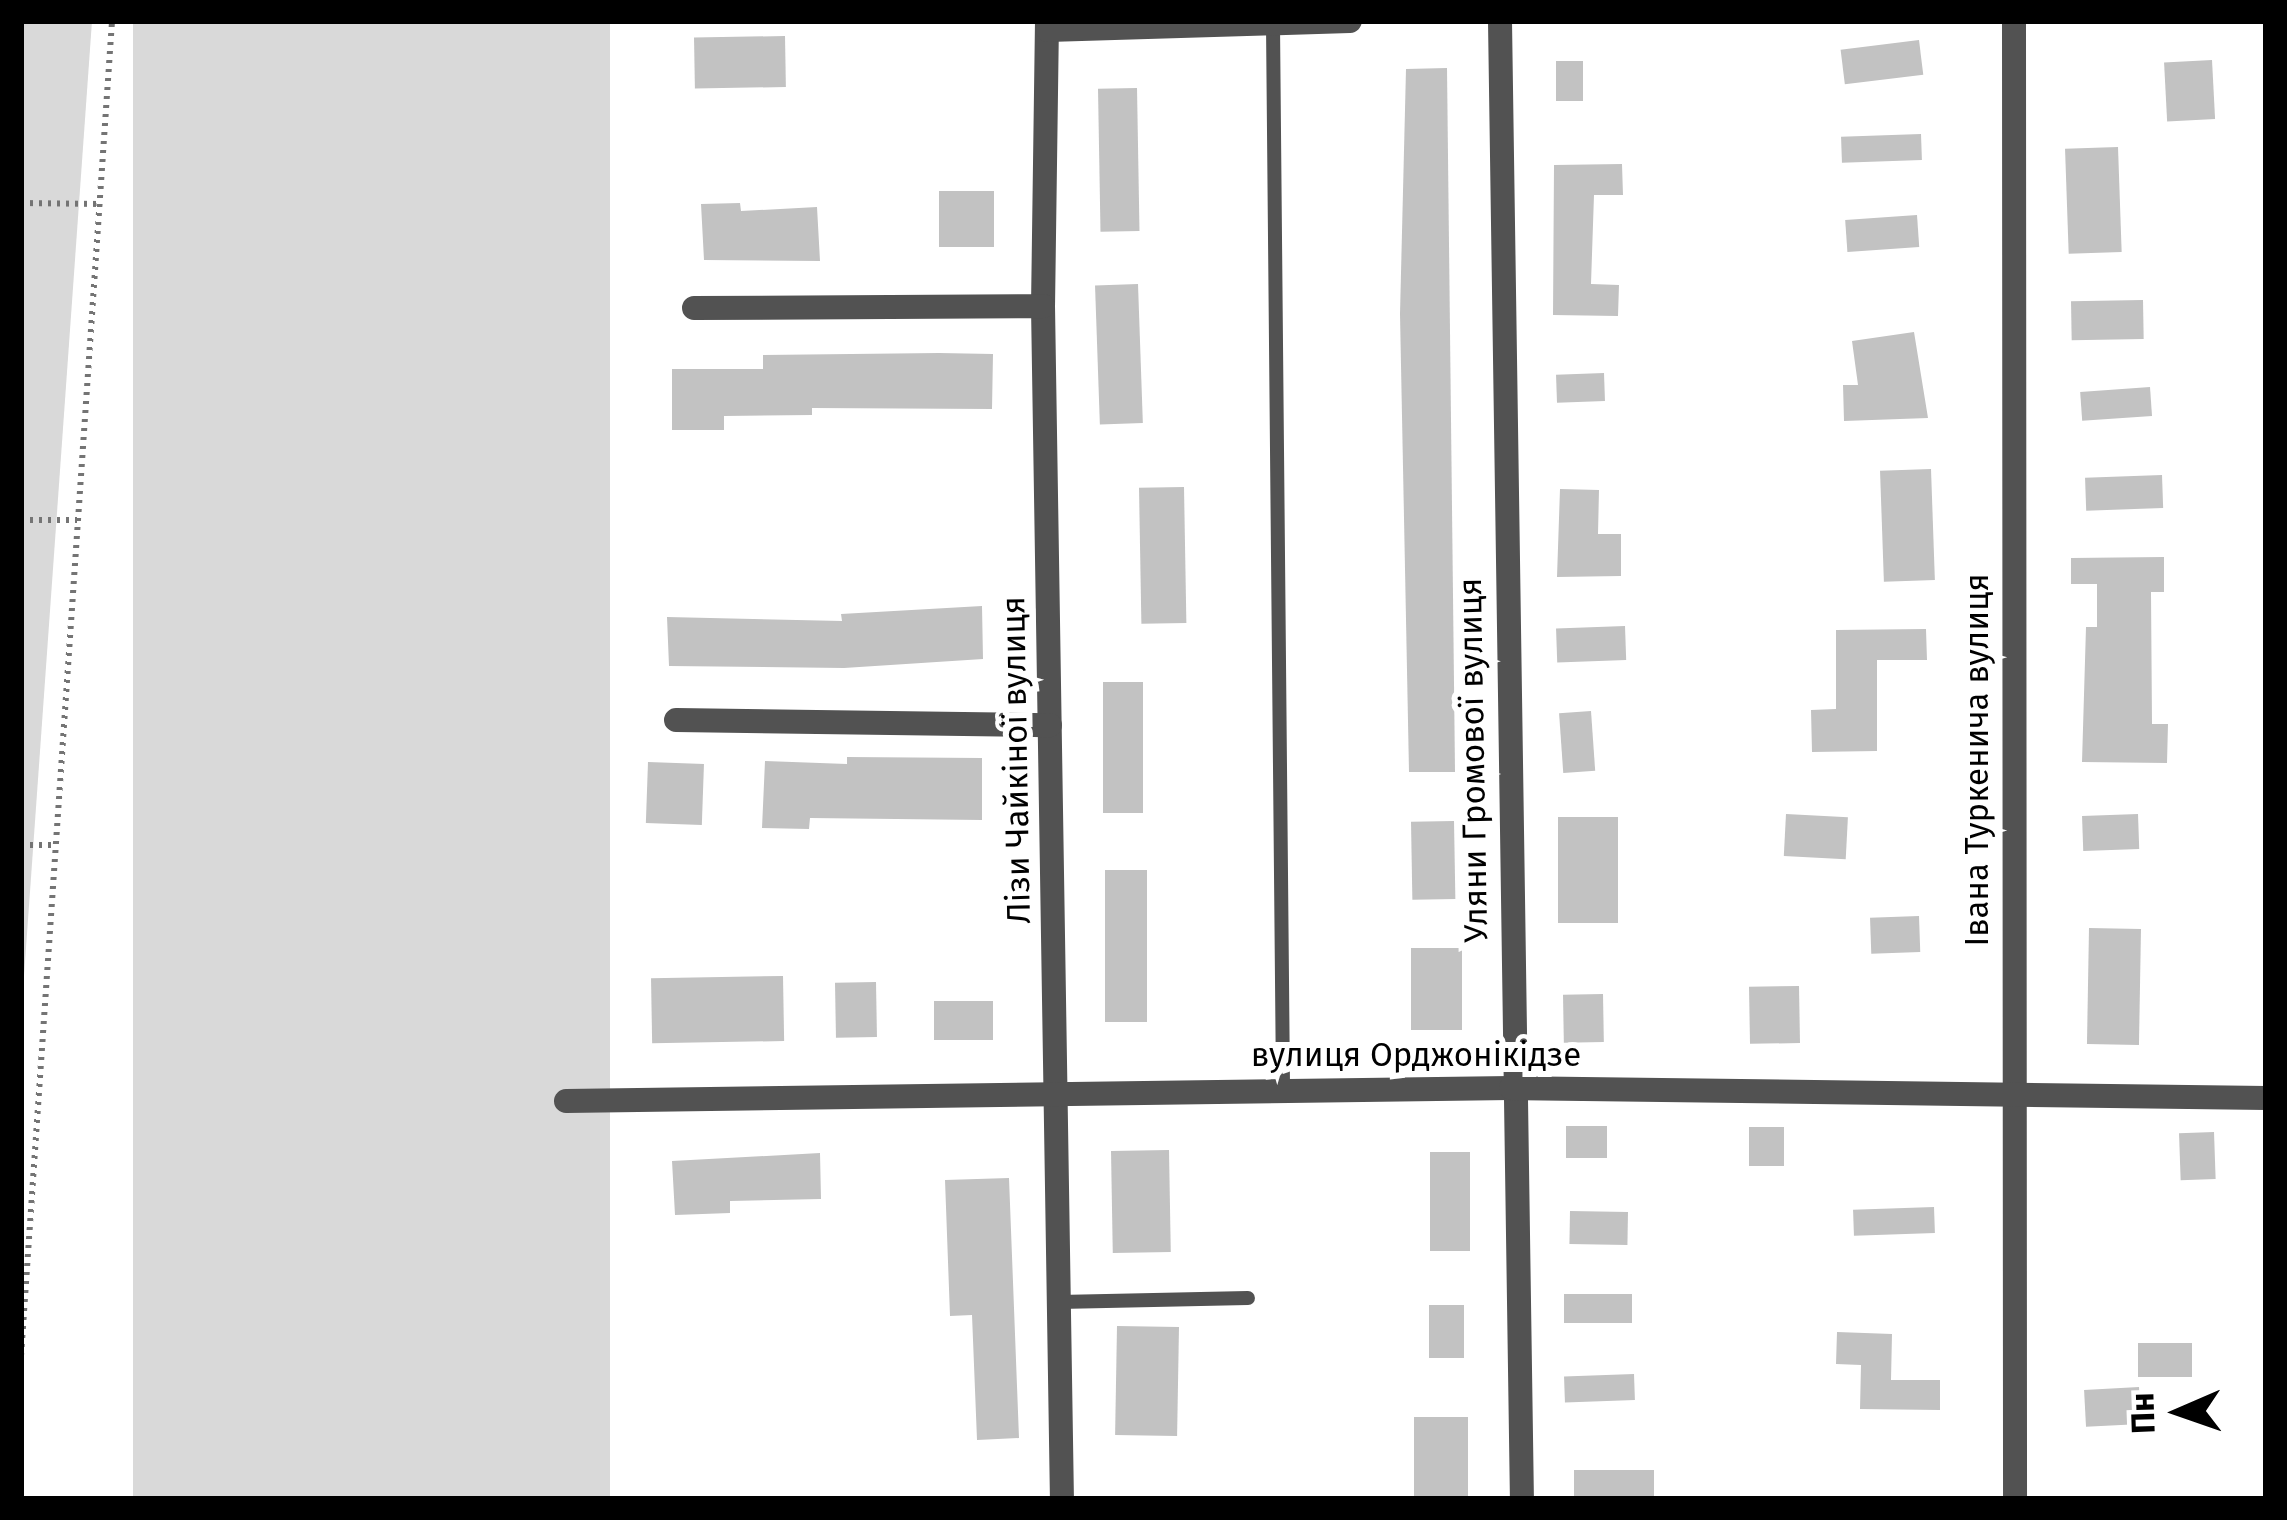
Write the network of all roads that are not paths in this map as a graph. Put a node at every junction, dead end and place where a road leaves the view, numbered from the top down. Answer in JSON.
{"nodes":[{"id":1,"x":1350,"y":21,"type":"edge"},
{"id":2,"x":1499,"y":21,"type":"edge"},
{"id":3,"x":2014,"y":21,"type":"edge"},
{"id":4,"x":1265,"y":24,"type":"edge"},
{"id":5,"x":1047,"y":26,"type":"edge"},
{"id":6,"x":1043,"y":306,"type":"junction"},
{"id":7,"x":694,"y":308,"type":"dead end"},
{"id":8,"x":676,"y":720,"type":"dead end"},
{"id":9,"x":1050,"y":725,"type":"junction"},
{"id":10,"x":1511,"y":1088,"type":"junction"},
{"id":11,"x":1283,"y":1090,"type":"junction"},
{"id":12,"x":1055,"y":1091,"type":"junction"},
{"id":13,"x":2010,"y":1093,"type":"junction"},
{"id":14,"x":2266,"y":1098,"type":"edge"},
{"id":15,"x":566,"y":1101,"type":"dead end"},
{"id":16,"x":1248,"y":1298,"type":"dead end"},
{"id":17,"x":1059,"y":1302,"type":"junction"},
{"id":18,"x":1062,"y":1499,"type":"edge"},
{"id":19,"x":1522,"y":1499,"type":"edge"},
{"id":20,"x":2015,"y":1499,"type":"edge"}],
"edges":[{"from":1,"to":4,"type":"street"},
{"from":2,"to":10,"type":"street","name":"Уляни Громової вулиця"},
{"from":3,"to":13,"type":"street","name":"Івана Туркенича вулиця"},
{"from":4,"to":5,"type":"street"},
{"from":4,"to":11,"type":"lane"},
{"from":5,"to":6,"type":"street","name":"Лізи Чайкіної вулиця"},
{"from":6,"to":7,"type":"street"},
{"from":6,"to":9,"type":"street","name":"Лізи Чайкіної вулиця"},
{"from":8,"to":9,"type":"street"},
{"from":9,"to":12,"type":"street","name":"Лізи Чайкіної вулиця"},
{"from":10,"to":11,"type":"street","name":"вулиця Орджонікідзе"},
{"from":10,"to":13,"type":"street","name":"вулиця Орджонікідзе"},
{"from":10,"to":19,"type":"street","name":"Уляни Громової вулиця"},
{"from":11,"to":12,"type":"street","name":"вулиця Орджонікідзе"},
{"from":12,"to":15,"type":"street","name":"вулиця Орджонікідзе"},
{"from":12,"to":17,"type":"street","name":"Лізи Чайкіної вулиця"},
{"from":13,"to":14,"type":"street","name":"вулиця Орджонікідзе"},
{"from":13,"to":20,"type":"street","name":"Івана Туркенича вулиця"},
{"from":16,"to":17,"type":"lane"},
{"from":17,"to":18,"type":"street","name":"Лізи Чайкіної вулиця"}]}
